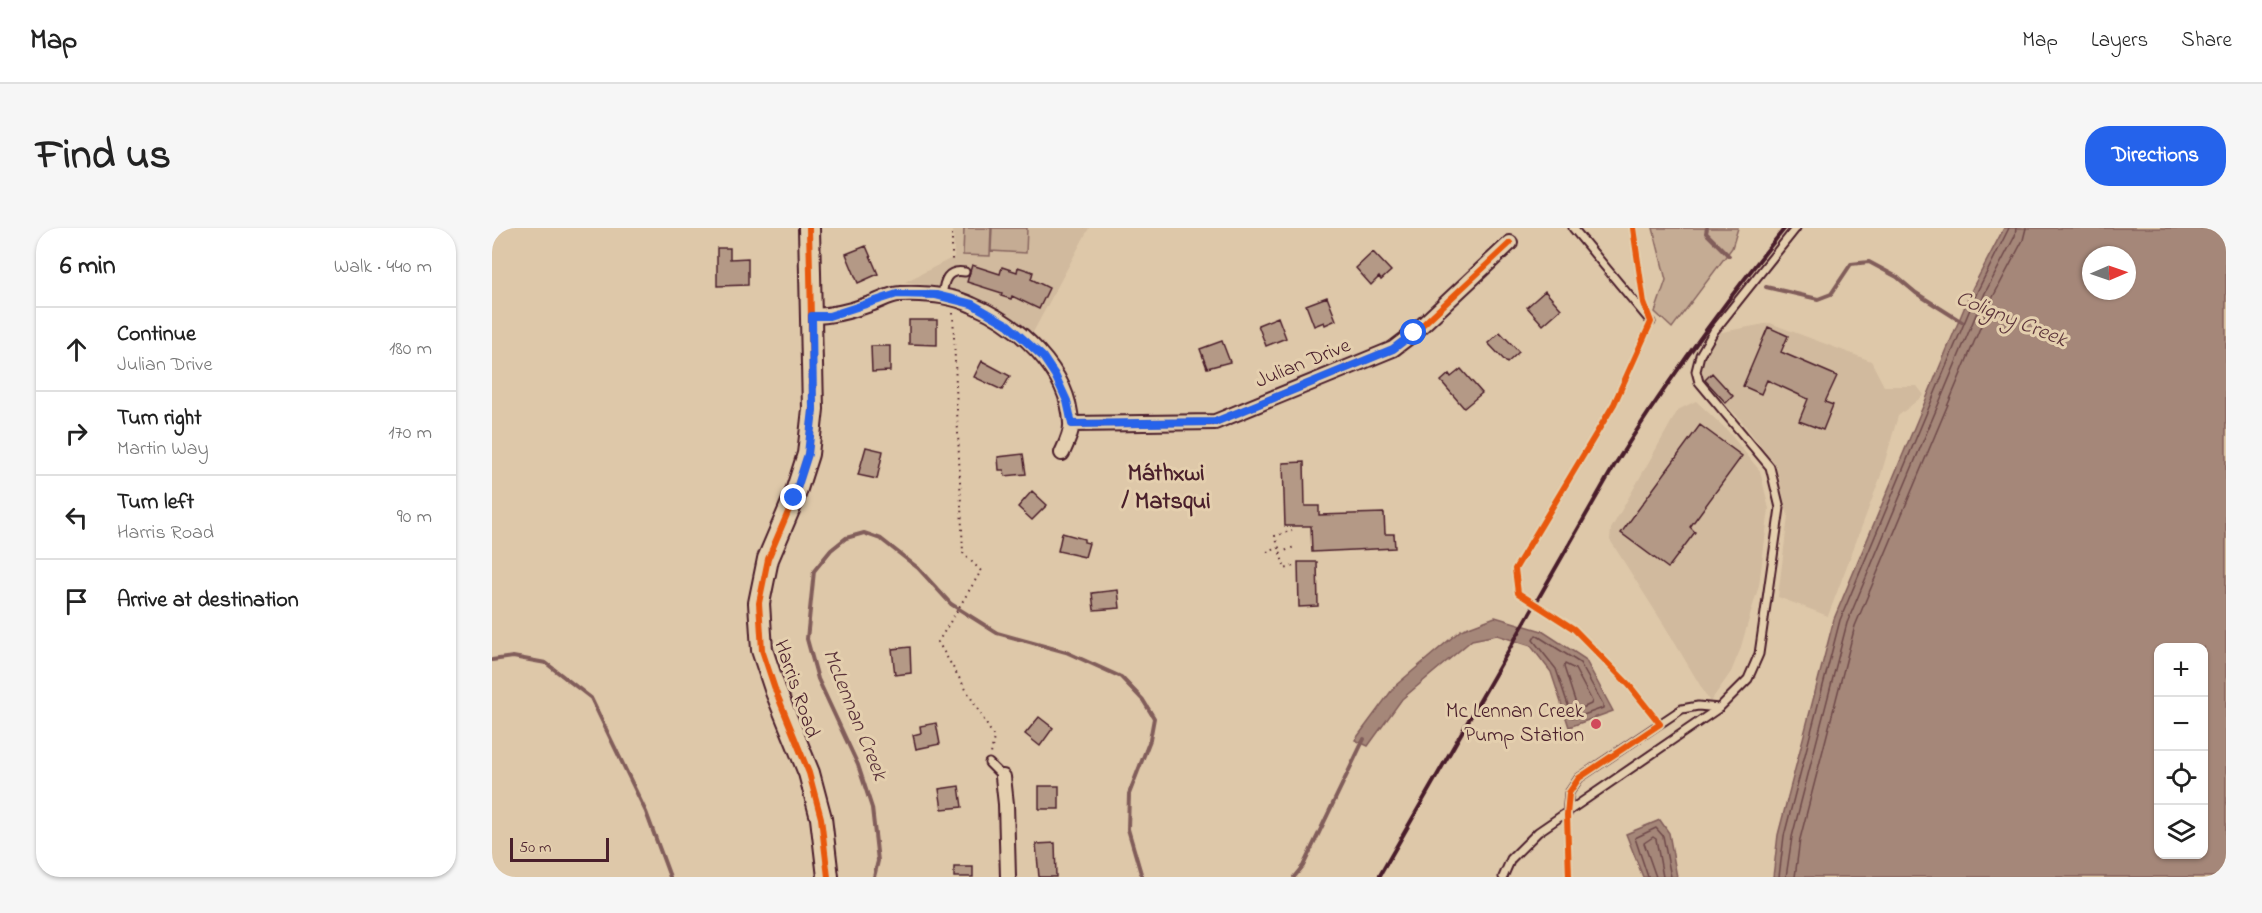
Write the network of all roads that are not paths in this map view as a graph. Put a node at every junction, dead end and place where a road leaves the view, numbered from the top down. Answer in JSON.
{"nodes":[{"id":1,"x":809,"y":228,"type":"edge"},
{"id":2,"x":1573,"y":228,"type":"edge"},
{"id":3,"x":1796,"y":228,"type":"edge"},
{"id":4,"x":1510,"y":243,"type":"dead end"},
{"id":5,"x":965,"y":272,"type":"dead end"},
{"id":6,"x":947,"y":297,"type":"junction"},
{"id":7,"x":812,"y":316,"type":"junction"},
{"id":8,"x":1651,"y":322,"type":"dead end"},
{"id":9,"x":1072,"y":424,"type":"junction"},
{"id":10,"x":1062,"y":453,"type":"dead end"},
{"id":11,"x":1719,"y":708,"type":"junction"},
{"id":12,"x":989,"y":763,"type":"road end"},
{"id":13,"x":1003,"y":777,"type":"joint"},
{"id":14,"x":1567,"y":815,"type":"junction"},
{"id":15,"x":828,"y":877,"type":"edge"},
{"id":16,"x":1008,"y":877,"type":"edge"},
{"id":17,"x":1503,"y":877,"type":"edge"}],
"edges":[{"from":1,"to":7,"type":"street","name":"Harris Road"},
{"from":2,"to":8,"type":"lane"},
{"from":3,"to":11,"type":"lane"},
{"from":4,"to":9,"type":"street","name":"Julian Drive"},
{"from":5,"to":6,"type":"lane"},
{"from":6,"to":7,"type":"street"},
{"from":6,"to":9,"type":"street"},
{"from":7,"to":15,"type":"street","name":"Harris Road"},
{"from":9,"to":10,"type":"street"},
{"from":11,"to":14,"type":"lane"},
{"from":11,"to":14,"type":"lane"},
{"from":12,"to":13,"type":"lane"},
{"from":13,"to":16,"type":"street"},
{"from":14,"to":17,"type":"lane"}]}
